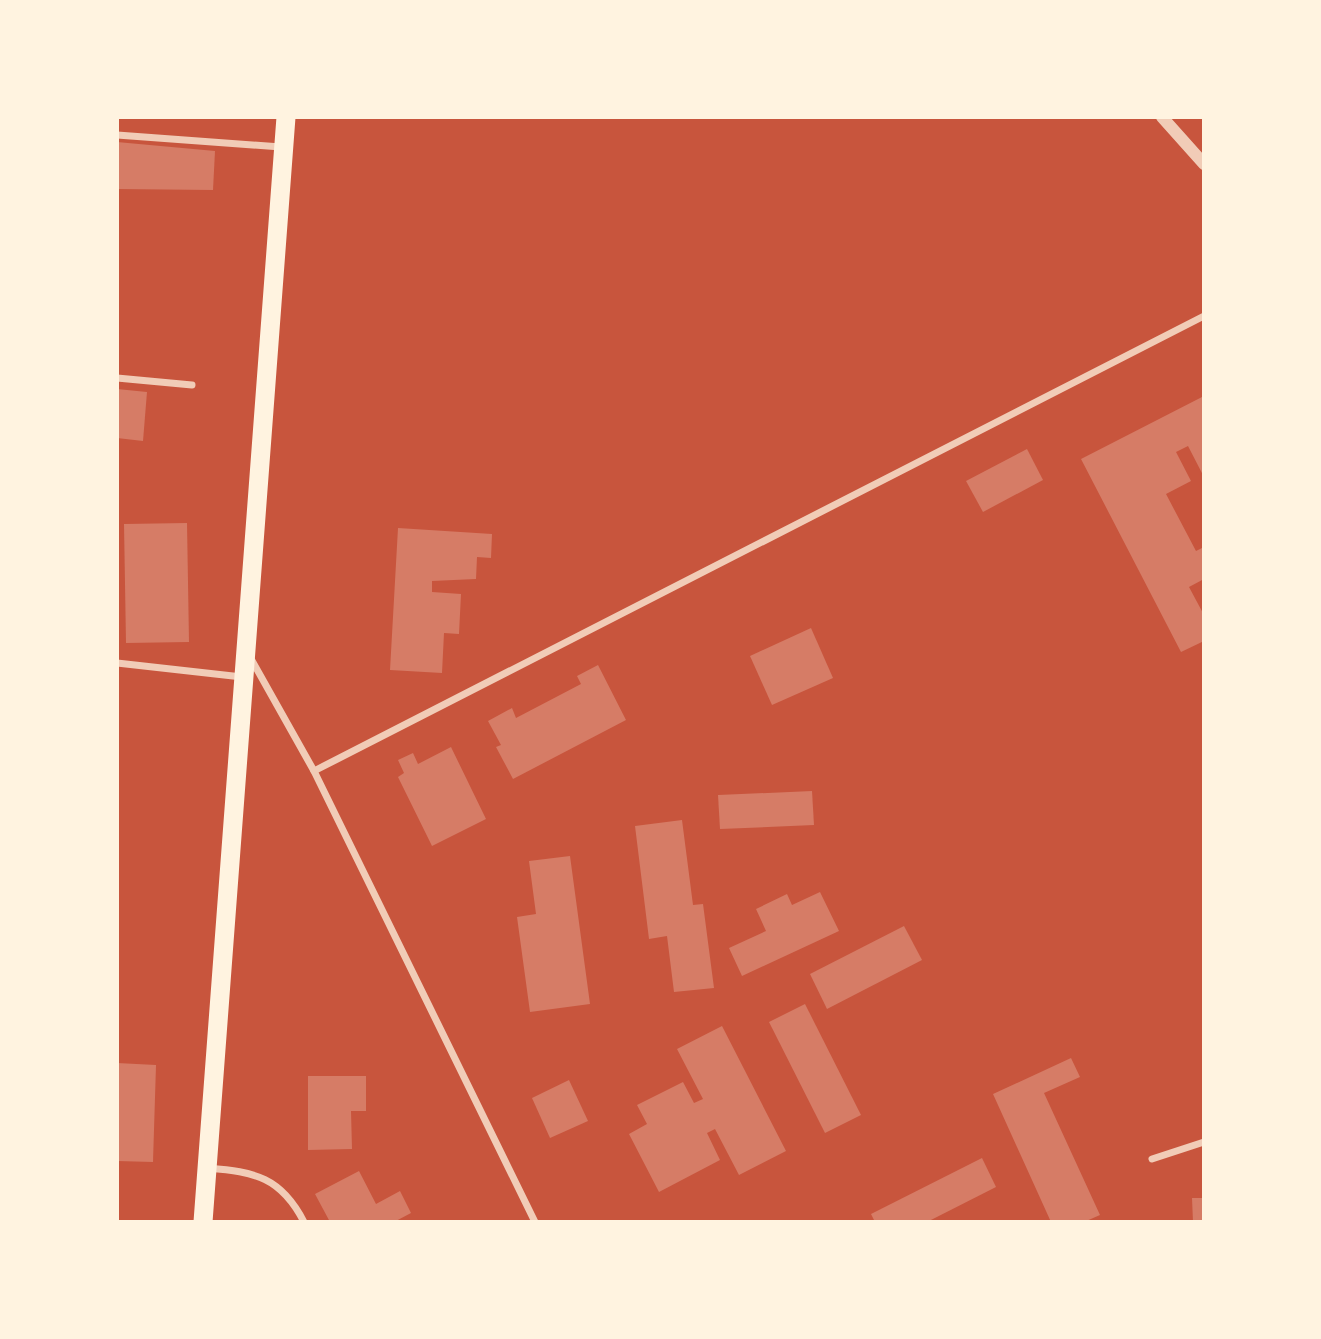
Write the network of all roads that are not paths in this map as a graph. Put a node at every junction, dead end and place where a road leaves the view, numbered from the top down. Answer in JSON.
{"nodes":[{"id":1,"x":286,"y":117,"type":"edge"},
{"id":2,"x":1162,"y":117,"type":"edge"},
{"id":3,"x":117,"y":135,"type":"edge"},
{"id":4,"x":285,"y":148,"type":"junction"},
{"id":5,"x":1204,"y":164,"type":"edge"},
{"id":6,"x":1204,"y":316,"type":"edge"},
{"id":7,"x":117,"y":378,"type":"edge"},
{"id":8,"x":192,"y":385,"type":"dead end"},
{"id":9,"x":245,"y":647,"type":"junction"},
{"id":10,"x":117,"y":663,"type":"edge"},
{"id":11,"x":243,"y":677,"type":"junction"},
{"id":12,"x":314,"y":771,"type":"junction"},
{"id":13,"x":1204,"y":1142,"type":"edge"},
{"id":14,"x":1152,"y":1159,"type":"dead end"},
{"id":15,"x":208,"y":1168,"type":"junction"},
{"id":16,"x":203,"y":1222,"type":"edge"},
{"id":17,"x":304,"y":1222,"type":"edge"},
{"id":18,"x":535,"y":1222,"type":"edge"}],
"edges":[{"from":1,"to":4,"type":"highway"},
{"from":2,"to":5,"type":"street"},
{"from":3,"to":4,"type":"street"},
{"from":4,"to":9,"type":"highway"},
{"from":6,"to":12,"type":"street"},
{"from":7,"to":8,"type":"street"},
{"from":9,"to":11,"type":"highway"},
{"from":9,"to":12,"type":"street"},
{"from":10,"to":11,"type":"street"},
{"from":11,"to":15,"type":"highway"},
{"from":12,"to":18,"type":"street"},
{"from":13,"to":14,"type":"street"},
{"from":15,"to":16,"type":"highway"},
{"from":15,"to":17,"type":"street"}]}
